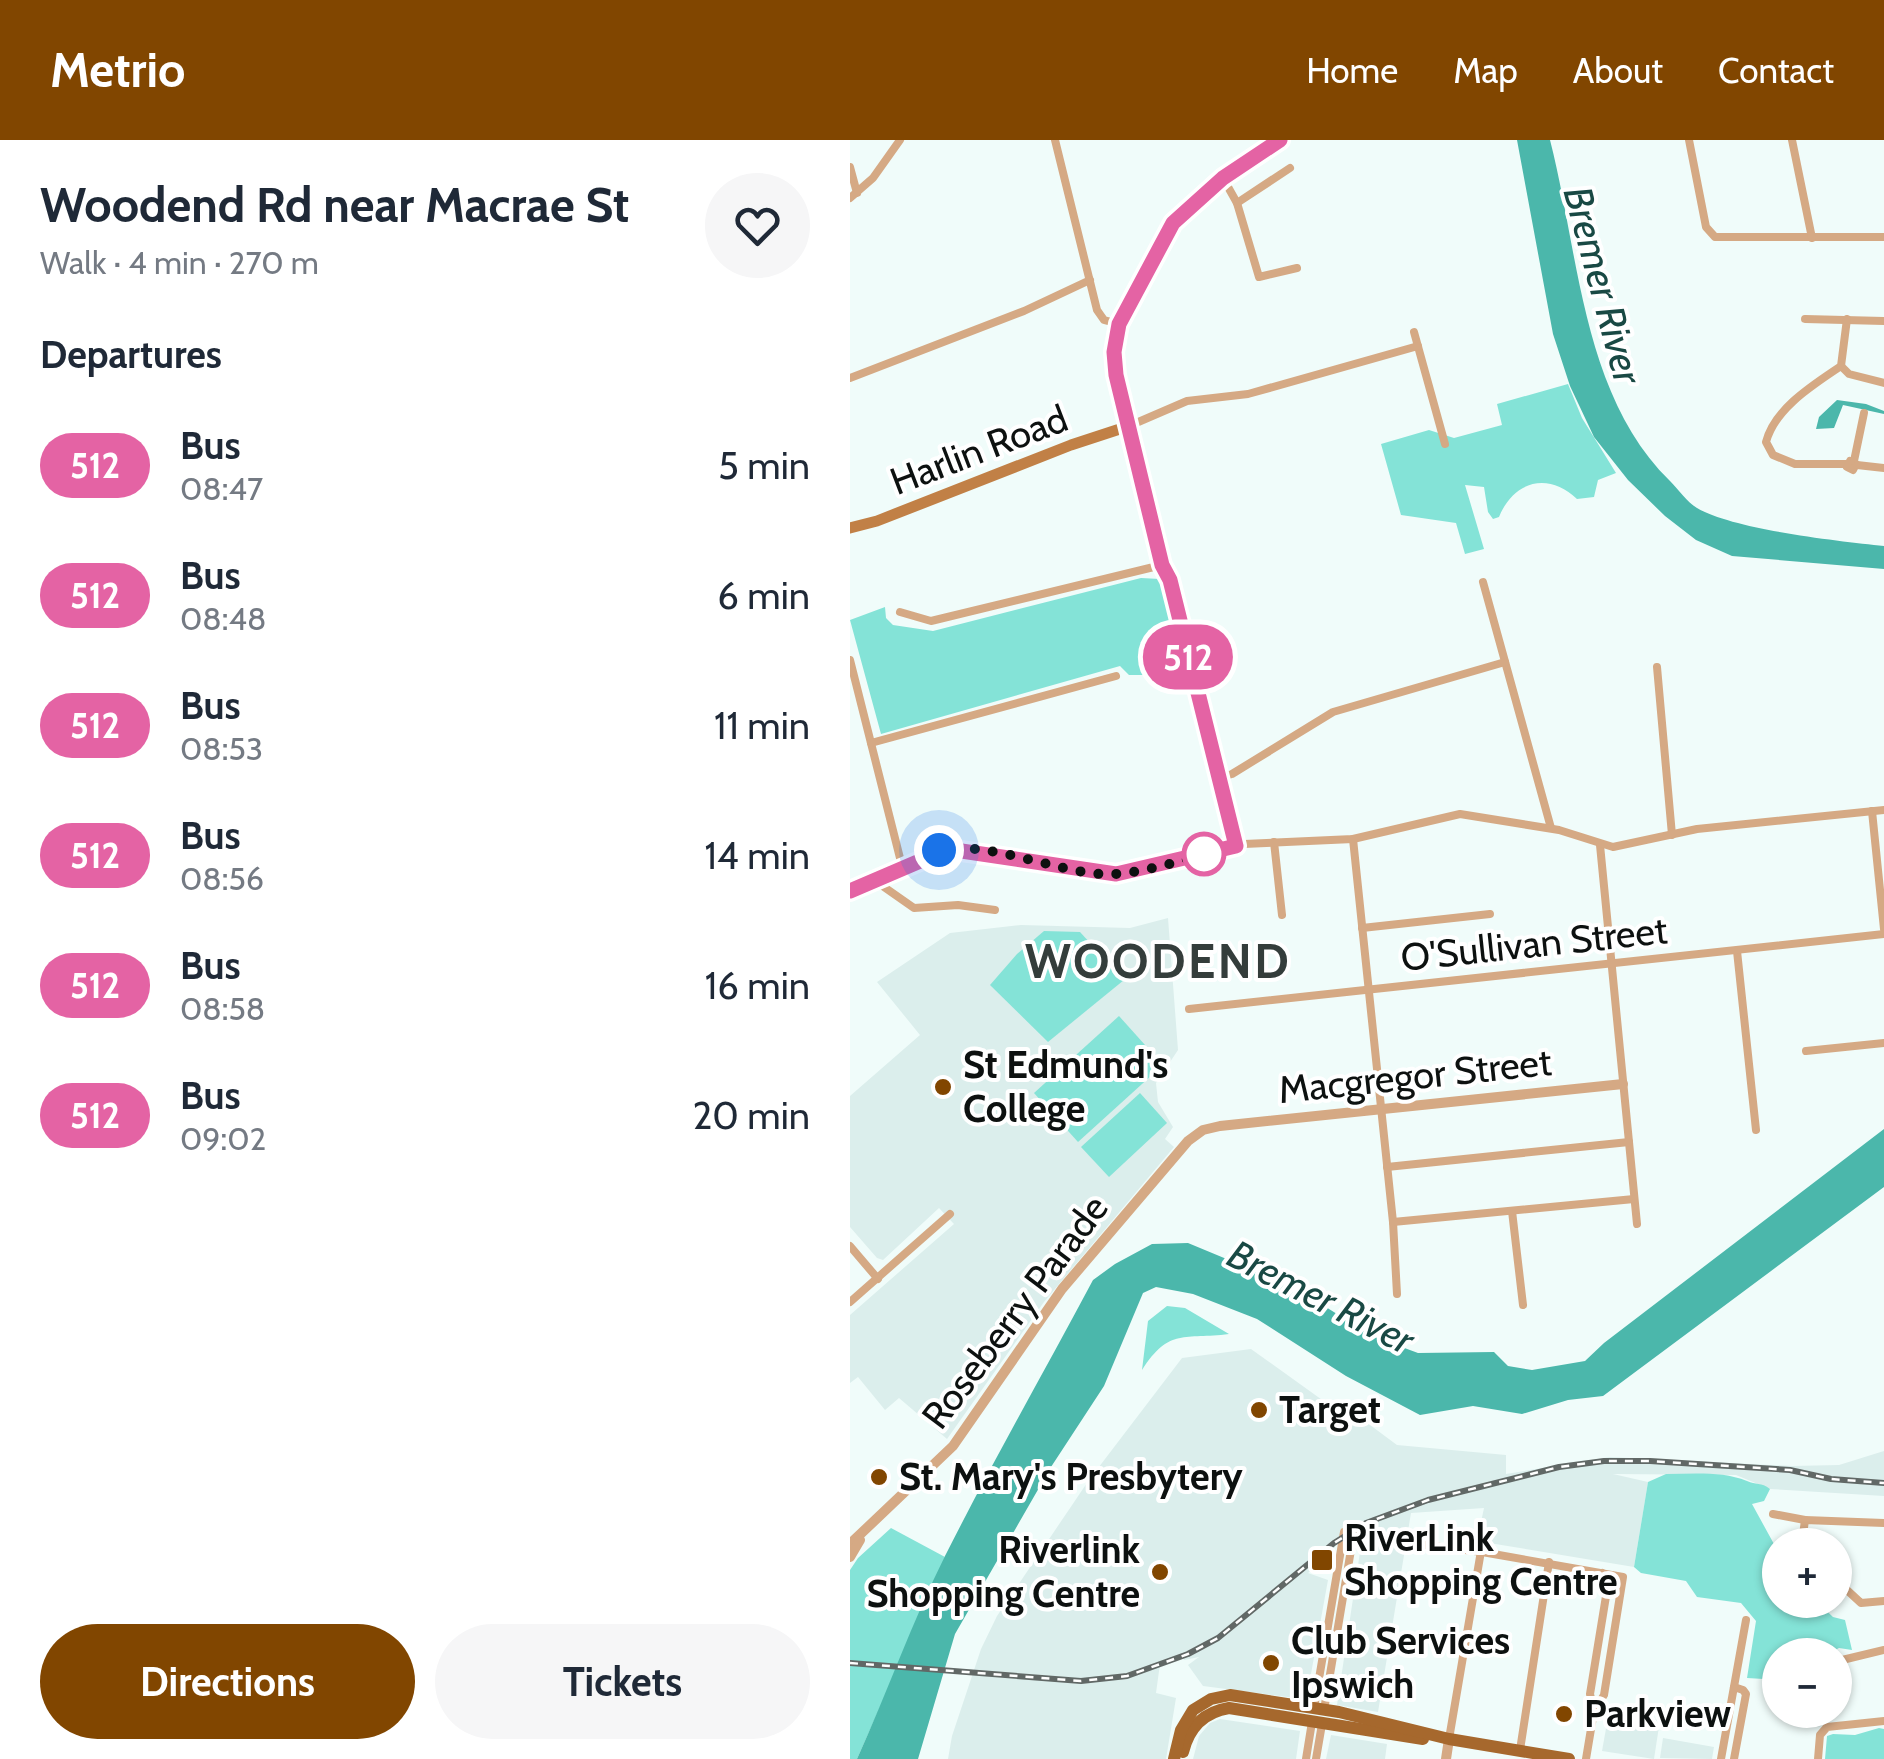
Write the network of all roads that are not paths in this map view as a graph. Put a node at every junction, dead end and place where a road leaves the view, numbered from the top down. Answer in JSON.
{"nodes":[{"id":1,"x":900,"y":140,"type":"edge"},
{"id":2,"x":1055,"y":140,"type":"edge"},
{"id":3,"x":1280,"y":140,"type":"edge"},
{"id":4,"x":1689,"y":140,"type":"edge"},
{"id":5,"x":1792,"y":140,"type":"edge"},
{"id":6,"x":850,"y":167,"type":"edge"},
{"id":7,"x":1290,"y":168,"type":"dead end"},
{"id":8,"x":1223,"y":178,"type":"junction"},
{"id":9,"x":854,"y":195,"type":"edge"},
{"id":10,"x":1237,"y":203,"type":"junction"},
{"id":11,"x":1884,"y":237,"type":"edge"},
{"id":12,"x":1812,"y":238,"type":"junction"},
{"id":13,"x":1297,"y":268,"type":"dead end"},
{"id":14,"x":1090,"y":280,"type":"junction"},
{"id":15,"x":1847,"y":319,"type":"junction"},
{"id":16,"x":1805,"y":320,"type":"dead end"},
{"id":17,"x":1884,"y":321,"type":"edge"},
{"id":18,"x":1119,"y":324,"type":"junction"},
{"id":19,"x":1414,"y":332,"type":"dead end"},
{"id":20,"x":1418,"y":346,"type":"junction"},
{"id":21,"x":1841,"y":366,"type":"junction"},
{"id":22,"x":850,"y":378,"type":"edge"},
{"id":23,"x":1884,"y":383,"type":"edge"},
{"id":24,"x":1123,"y":399,"type":"junction"},
{"id":25,"x":1864,"y":413,"type":"dead end"},
{"id":26,"x":1129,"y":426,"type":"junction"},
{"id":27,"x":1445,"y":444,"type":"dead end"},
{"id":28,"x":1071,"y":445,"type":"junction"},
{"id":29,"x":1853,"y":463,"type":"junction"},
{"id":30,"x":1884,"y":468,"type":"edge"},
{"id":31,"x":850,"y":528,"type":"edge"},
{"id":32,"x":1162,"y":565,"type":"junction"},
{"id":33,"x":1483,"y":582,"type":"dead end"},
{"id":34,"x":900,"y":612,"type":"dead end"},
{"id":35,"x":850,"y":660,"type":"edge"},
{"id":36,"x":1505,"y":662,"type":"junction"},
{"id":37,"x":1656,"y":667,"type":"dead end"},
{"id":38,"x":1116,"y":676,"type":"dead end"},
{"id":39,"x":872,"y":743,"type":"junction"},
{"id":40,"x":1218,"y":778,"type":"junction"},
{"id":41,"x":1884,"y":810,"type":"edge"},
{"id":42,"x":1872,"y":812,"type":"junction"},
{"id":43,"x":1550,"y":828,"type":"junction"},
{"id":44,"x":1672,"y":835,"type":"junction"},
{"id":45,"x":1353,"y":838,"type":"junction"},
{"id":46,"x":1274,"y":842,"type":"junction"},
{"id":47,"x":1600,"y":845,"type":"junction"},
{"id":48,"x":1236,"y":846,"type":"junction"},
{"id":49,"x":902,"y":866,"type":"junction"},
{"id":50,"x":874,"y":880,"type":"junction"},
{"id":51,"x":850,"y":891,"type":"edge"},
{"id":52,"x":995,"y":910,"type":"dead end"},
{"id":53,"x":1490,"y":914,"type":"dead end"},
{"id":54,"x":1282,"y":915,"type":"dead end"},
{"id":55,"x":1362,"y":928,"type":"junction"},
{"id":56,"x":1884,"y":932,"type":"edge"},
{"id":57,"x":1737,"y":950,"type":"junction"},
{"id":58,"x":1611,"y":963,"type":"junction"},
{"id":59,"x":1368,"y":990,"type":"junction"},
{"id":60,"x":1189,"y":1009,"type":"dead end"},
{"id":61,"x":1884,"y":1043,"type":"edge"},
{"id":62,"x":1806,"y":1051,"type":"dead end"},
{"id":63,"x":1623,"y":1084,"type":"junction"},
{"id":64,"x":1380,"y":1110,"type":"junction"},
{"id":65,"x":1213,"y":1127,"type":"joint"},
{"id":66,"x":1756,"y":1130,"type":"dead end"},
{"id":67,"x":1628,"y":1142,"type":"junction"},
{"id":68,"x":1387,"y":1167,"type":"junction"},
{"id":69,"x":1634,"y":1199,"type":"junction"},
{"id":70,"x":1512,"y":1211,"type":"junction"},
{"id":71,"x":950,"y":1214,"type":"dead end"},
{"id":72,"x":1393,"y":1222,"type":"junction"},
{"id":73,"x":1637,"y":1224,"type":"dead end"},
{"id":74,"x":850,"y":1246,"type":"edge"},
{"id":75,"x":878,"y":1279,"type":"junction"},
{"id":76,"x":1397,"y":1294,"type":"dead end"},
{"id":77,"x":850,"y":1302,"type":"edge"},
{"id":78,"x":1523,"y":1305,"type":"dead end"},
{"id":79,"x":1773,"y":1514,"type":"dead end"},
{"id":80,"x":1806,"y":1520,"type":"junction"},
{"id":81,"x":852,"y":1524,"type":"edge"},
{"id":82,"x":1884,"y":1524,"type":"edge"},
{"id":83,"x":1355,"y":1526,"type":"dead end"},
{"id":84,"x":1804,"y":1528,"type":"edge"},
{"id":85,"x":1344,"y":1532,"type":"dead end"},
{"id":86,"x":862,"y":1534,"type":"junction"},
{"id":87,"x":850,"y":1544,"type":"edge"},
{"id":88,"x":1417,"y":1544,"type":"dead end"},
{"id":89,"x":1480,"y":1552,"type":"junction"},
{"id":90,"x":850,"y":1556,"type":"edge"},
{"id":91,"x":1549,"y":1562,"type":"junction"},
{"id":92,"x":1598,"y":1571,"type":"junction"},
{"id":93,"x":1852,"y":1594,"type":"edge"},
{"id":94,"x":1884,"y":1601,"type":"edge"},
{"id":95,"x":1746,"y":1620,"type":"dead end"},
{"id":96,"x":1884,"y":1650,"type":"edge"},
{"id":97,"x":1852,"y":1657,"type":"edge"},
{"id":98,"x":1734,"y":1687,"type":"junction"},
{"id":99,"x":1203,"y":1710,"type":"junction"},
{"id":100,"x":1594,"y":1711,"type":"junction"},
{"id":101,"x":1318,"y":1716,"type":"junction"},
{"id":102,"x":1884,"y":1721,"type":"edge"},
{"id":103,"x":1449,"y":1739,"type":"junction"},
{"id":104,"x":1520,"y":1750,"type":"junction"},
{"id":105,"x":1174,"y":1759,"type":"edge"},
{"id":106,"x":1182,"y":1759,"type":"edge"},
{"id":107,"x":1306,"y":1759,"type":"edge"},
{"id":108,"x":1316,"y":1759,"type":"edge"},
{"id":109,"x":1446,"y":1759,"type":"edge"},
{"id":110,"x":1568,"y":1759,"type":"edge"},
{"id":111,"x":1586,"y":1759,"type":"edge"},
{"id":112,"x":1722,"y":1759,"type":"edge"},
{"id":113,"x":1734,"y":1759,"type":"edge"},
{"id":114,"x":1818,"y":1759,"type":"edge"}],
"edges":[{"from":1,"to":9,"type":"street"},
{"from":2,"to":14,"type":"street"},
{"from":3,"to":8,"type":"main road"},
{"from":4,"to":12,"type":"street"},
{"from":5,"to":12,"type":"street"},
{"from":6,"to":9,"type":"street"},
{"from":7,"to":10,"type":"street"},
{"from":8,"to":10,"type":"street"},
{"from":8,"to":18,"type":"main road"},
{"from":10,"to":13,"type":"street"},
{"from":11,"to":12,"type":"street"},
{"from":14,"to":18,"type":"street"},
{"from":14,"to":22,"type":"street"},
{"from":15,"to":16,"type":"street"},
{"from":15,"to":17,"type":"street"},
{"from":15,"to":21,"type":"street"},
{"from":18,"to":24,"type":"main road"},
{"from":19,"to":20,"type":"street"},
{"from":20,"to":26,"type":"street","name":"Harlin Road"},
{"from":20,"to":27,"type":"street"},
{"from":21,"to":23,"type":"street"},
{"from":21,"to":29,"type":"street"},
{"from":24,"to":26,"type":"main road"},
{"from":24,"to":28,"type":"main road"},
{"from":25,"to":29,"type":"street"},
{"from":26,"to":28,"type":"main road","name":"Harlin Road"},
{"from":26,"to":32,"type":"street"},
{"from":28,"to":31,"type":"main road","name":"Harlin Road"},
{"from":29,"to":30,"type":"street"},
{"from":32,"to":34,"type":"street"},
{"from":32,"to":40,"type":"street"},
{"from":33,"to":36,"type":"street"},
{"from":35,"to":39,"type":"street"},
{"from":36,"to":40,"type":"street"},
{"from":36,"to":43,"type":"street"},
{"from":37,"to":44,"type":"street"},
{"from":38,"to":39,"type":"street"},
{"from":39,"to":49,"type":"street"},
{"from":40,"to":48,"type":"street"},
{"from":41,"to":42,"type":"street"},
{"from":42,"to":44,"type":"street"},
{"from":42,"to":56,"type":"street"},
{"from":43,"to":45,"type":"street"},
{"from":43,"to":47,"type":"street"},
{"from":44,"to":47,"type":"street"},
{"from":45,"to":46,"type":"street"},
{"from":45,"to":55,"type":"street"},
{"from":46,"to":48,"type":"street"},
{"from":46,"to":54,"type":"street"},
{"from":47,"to":58,"type":"street"},
{"from":48,"to":49,"type":"street"},
{"from":49,"to":50,"type":"street"},
{"from":50,"to":51,"type":"street"},
{"from":50,"to":52,"type":"street"},
{"from":53,"to":55,"type":"street"},
{"from":55,"to":59,"type":"street"},
{"from":56,"to":57,"type":"street","name":"O'Sullivan Street"},
{"from":57,"to":58,"type":"street","name":"O'Sullivan Street"},
{"from":57,"to":66,"type":"street"},
{"from":58,"to":59,"type":"street","name":"O'Sullivan Street"},
{"from":58,"to":63,"type":"street"},
{"from":59,"to":60,"type":"street","name":"O'Sullivan Street"},
{"from":59,"to":64,"type":"street"},
{"from":61,"to":62,"type":"street"},
{"from":63,"to":64,"type":"street","name":"Macgregor Street"},
{"from":63,"to":67,"type":"street"},
{"from":64,"to":65,"type":"street","name":"Macgregor Street"},
{"from":64,"to":68,"type":"street"},
{"from":65,"to":86,"type":"street","name":"Roseberry Parade"},
{"from":67,"to":68,"type":"street"},
{"from":67,"to":69,"type":"street"},
{"from":68,"to":72,"type":"street"},
{"from":69,"to":70,"type":"street"},
{"from":69,"to":73,"type":"street"},
{"from":70,"to":72,"type":"street"},
{"from":70,"to":78,"type":"street"},
{"from":71,"to":75,"type":"street"},
{"from":72,"to":76,"type":"street"},
{"from":74,"to":75,"type":"street"},
{"from":75,"to":77,"type":"street"},
{"from":79,"to":80,"type":"street"},
{"from":80,"to":82,"type":"street"},
{"from":80,"to":84,"type":"street"},
{"from":81,"to":86,"type":"street"},
{"from":83,"to":101,"type":"street"},
{"from":85,"to":101,"type":"street"},
{"from":86,"to":87,"type":"street"},
{"from":86,"to":90,"type":"street"},
{"from":88,"to":89,"type":"street"},
{"from":89,"to":91,"type":"street"},
{"from":89,"to":103,"type":"street"},
{"from":91,"to":92,"type":"street"},
{"from":91,"to":104,"type":"street"},
{"from":92,"to":100,"type":"street"},
{"from":92,"to":100,"type":"street"},
{"from":93,"to":94,"type":"street"},
{"from":95,"to":98,"type":"street"},
{"from":96,"to":97,"type":"street"},
{"from":98,"to":112,"type":"street"},
{"from":98,"to":113,"type":"street"},
{"from":99,"to":101,"type":"main road"},
{"from":99,"to":105,"type":"main road"},
{"from":99,"to":106,"type":"main road"},
{"from":100,"to":111,"type":"street"},
{"from":101,"to":103,"type":"main road"},
{"from":101,"to":107,"type":"street"},
{"from":101,"to":108,"type":"street"},
{"from":102,"to":114,"type":"street"},
{"from":103,"to":104,"type":"main road"},
{"from":103,"to":109,"type":"street"},
{"from":104,"to":110,"type":"main road"}]}
